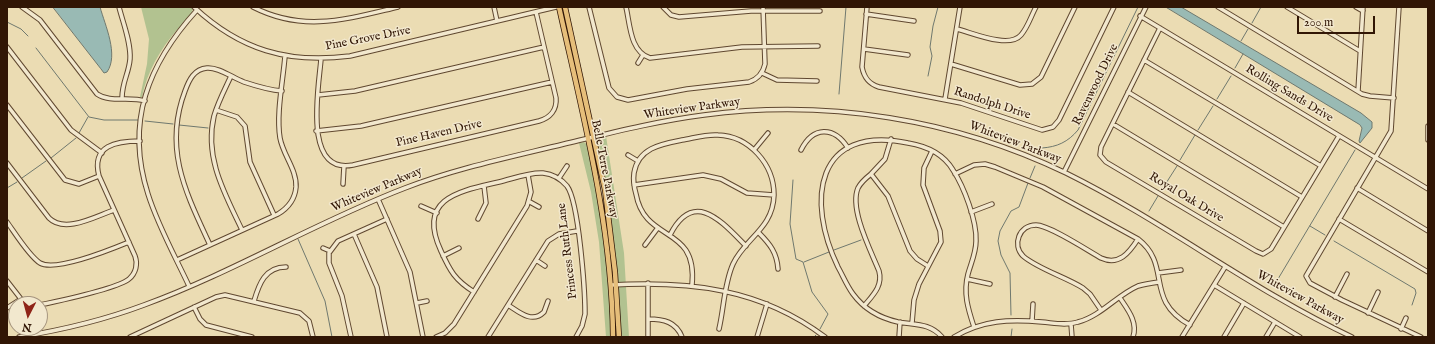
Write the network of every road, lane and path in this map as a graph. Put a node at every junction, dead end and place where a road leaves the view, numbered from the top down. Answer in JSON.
{"nodes":[{"id":1,"x":22,"y":7,"type":"edge"},
{"id":2,"x":119,"y":7,"type":"edge"},
{"id":3,"x":194,"y":7,"type":"edge"},
{"id":4,"x":253,"y":7,"type":"edge"},
{"id":5,"x":398,"y":7,"type":"edge"},
{"id":6,"x":494,"y":7,"type":"edge"},
{"id":7,"x":557,"y":7,"type":"edge"},
{"id":8,"x":564,"y":7,"type":"edge"},
{"id":9,"x":590,"y":7,"type":"edge"},
{"id":10,"x":626,"y":7,"type":"edge"},
{"id":11,"x":663,"y":7,"type":"edge"},
{"id":12,"x":867,"y":7,"type":"edge"},
{"id":13,"x":960,"y":7,"type":"edge"},
{"id":14,"x":1036,"y":7,"type":"edge"},
{"id":15,"x":1075,"y":7,"type":"edge"},
{"id":16,"x":1114,"y":7,"type":"edge"},
{"id":17,"x":1146,"y":7,"type":"edge"},
{"id":18,"x":1218,"y":7,"type":"edge"},
{"id":19,"x":1287,"y":7,"type":"edge"},
{"id":20,"x":1356,"y":7,"type":"edge"},
{"id":21,"x":1399,"y":7,"type":"edge"},
{"id":22,"x":763,"y":9,"type":"edge"},
{"id":23,"x":1363,"y":9,"type":"edge"},
{"id":24,"x":197,"y":10,"type":"junction"},
{"id":25,"x":820,"y":10,"type":"dead end"},
{"id":26,"x":536,"y":12,"type":"junction"},
{"id":27,"x":866,"y":14,"type":"junction"},
{"id":28,"x":1140,"y":16,"type":"junction"},
{"id":29,"x":914,"y":20,"type":"dead end"},
{"id":30,"x":498,"y":21,"type":"junction"},
{"id":31,"x":1160,"y":28,"type":"junction"},
{"id":32,"x":957,"y":29,"type":"junction"},
{"id":33,"x":764,"y":46,"type":"junction"},
{"id":34,"x":818,"y":46,"type":"dead end"},
{"id":35,"x":7,"y":47,"type":"edge"},
{"id":36,"x":544,"y":47,"type":"junction"},
{"id":37,"x":864,"y":49,"type":"junction"},
{"id":38,"x":1360,"y":51,"type":"junction"},
{"id":39,"x":643,"y":55,"type":"junction"},
{"id":40,"x":908,"y":55,"type":"dead end"},
{"id":41,"x":285,"y":56,"type":"junction"},
{"id":42,"x":321,"y":59,"type":"junction"},
{"id":43,"x":1144,"y":60,"type":"junction"},
{"id":44,"x":638,"y":63,"type":"dead end"},
{"id":45,"x":950,"y":64,"type":"junction"},
{"id":46,"x":762,"y":72,"type":"junction"},
{"id":47,"x":231,"y":76,"type":"junction"},
{"id":48,"x":817,"y":81,"type":"dead end"},
{"id":49,"x":552,"y":82,"type":"junction"},
{"id":50,"x":1032,"y":84,"type":"junction"},
{"id":51,"x":1034,"y":88,"type":"dead end"},
{"id":52,"x":1358,"y":91,"type":"junction"},
{"id":53,"x":282,"y":92,"type":"junction"},
{"id":54,"x":1128,"y":92,"type":"junction"},
{"id":55,"x":318,"y":95,"type":"junction"},
{"id":56,"x":122,"y":98,"type":"junction"},
{"id":57,"x":1394,"y":98,"type":"junction"},
{"id":58,"x":945,"y":99,"type":"junction"},
{"id":59,"x":145,"y":101,"type":"junction"},
{"id":60,"x":7,"y":105,"type":"edge"},
{"id":61,"x":216,"y":110,"type":"junction"},
{"id":62,"x":1113,"y":124,"type":"junction"},
{"id":63,"x":1428,"y":126,"type":"edge"},
{"id":64,"x":316,"y":131,"type":"junction"},
{"id":65,"x":768,"y":133,"type":"dead end"},
{"id":66,"x":1339,"y":136,"type":"junction"},
{"id":67,"x":594,"y":137,"type":"junction"},
{"id":68,"x":589,"y":138,"type":"junction"},
{"id":69,"x":891,"y":139,"type":"junction"},
{"id":70,"x":1428,"y":140,"type":"edge"},
{"id":71,"x":140,"y":141,"type":"junction"},
{"id":72,"x":848,"y":148,"type":"junction"},
{"id":73,"x":754,"y":150,"type":"junction"},
{"id":74,"x":801,"y":150,"type":"dead end"},
{"id":75,"x":932,"y":150,"type":"junction"},
{"id":76,"x":102,"y":153,"type":"junction"},
{"id":77,"x":628,"y":155,"type":"dead end"},
{"id":78,"x":1376,"y":157,"type":"junction"},
{"id":79,"x":638,"y":161,"type":"junction"},
{"id":80,"x":7,"y":163,"type":"edge"},
{"id":81,"x":344,"y":166,"type":"junction"},
{"id":82,"x":567,"y":166,"type":"dead end"},
{"id":83,"x":1321,"y":166,"type":"junction"},
{"id":84,"x":1064,"y":172,"type":"junction"},
{"id":85,"x":871,"y":174,"type":"junction"},
{"id":86,"x":955,"y":174,"type":"junction"},
{"id":87,"x":528,"y":175,"type":"junction"},
{"id":88,"x":99,"y":176,"type":"junction"},
{"id":89,"x":559,"y":178,"type":"junction"},
{"id":90,"x":343,"y":184,"type":"dead end"},
{"id":91,"x":634,"y":185,"type":"junction"},
{"id":92,"x":484,"y":186,"type":"junction"},
{"id":93,"x":1357,"y":188,"type":"junction"},
{"id":94,"x":1428,"y":189,"type":"edge"},
{"id":95,"x":774,"y":195,"type":"junction"},
{"id":96,"x":1302,"y":197,"type":"junction"},
{"id":97,"x":378,"y":199,"type":"junction"},
{"id":98,"x":530,"y":202,"type":"junction"},
{"id":99,"x":992,"y":204,"type":"dead end"},
{"id":100,"x":421,"y":206,"type":"dead end"},
{"id":101,"x":538,"y":207,"type":"dead end"},
{"id":102,"x":114,"y":210,"type":"junction"},
{"id":103,"x":971,"y":212,"type":"junction"},
{"id":104,"x":437,"y":213,"type":"junction"},
{"id":105,"x":274,"y":216,"type":"junction"},
{"id":106,"x":387,"y":219,"type":"junction"},
{"id":107,"x":478,"y":219,"type":"dead end"},
{"id":108,"x":1339,"y":219,"type":"junction"},
{"id":109,"x":7,"y":222,"type":"edge"},
{"id":110,"x":1284,"y":227,"type":"junction"},
{"id":111,"x":657,"y":229,"type":"junction"},
{"id":112,"x":242,"y":230,"type":"junction"},
{"id":113,"x":577,"y":231,"type":"junction"},
{"id":114,"x":1428,"y":231,"type":"edge"},
{"id":115,"x":759,"y":233,"type":"junction"},
{"id":116,"x":354,"y":234,"type":"junction"},
{"id":117,"x":670,"y":235,"type":"junction"},
{"id":118,"x":1138,"y":239,"type":"junction"},
{"id":119,"x":129,"y":242,"type":"junction"},
{"id":120,"x":210,"y":245,"type":"junction"},
{"id":121,"x":645,"y":245,"type":"dead end"},
{"id":122,"x":746,"y":246,"type":"junction"},
{"id":123,"x":323,"y":248,"type":"dead end"},
{"id":124,"x":459,"y":248,"type":"dead end"},
{"id":125,"x":330,"y":251,"type":"junction"},
{"id":126,"x":443,"y":256,"type":"junction"},
{"id":127,"x":177,"y":260,"type":"junction"},
{"id":128,"x":536,"y":260,"type":"junction"},
{"id":129,"x":545,"y":266,"type":"dead end"},
{"id":130,"x":928,"y":266,"type":"junction"},
{"id":131,"x":286,"y":267,"type":"dead end"},
{"id":132,"x":1225,"y":267,"type":"junction"},
{"id":133,"x":778,"y":269,"type":"dead end"},
{"id":134,"x":1181,"y":270,"type":"dead end"},
{"id":135,"x":1428,"y":272,"type":"edge"},
{"id":136,"x":1158,"y":273,"type":"junction"},
{"id":137,"x":1347,"y":274,"type":"dead end"},
{"id":138,"x":967,"y":279,"type":"junction"},
{"id":139,"x":7,"y":281,"type":"edge"},
{"id":140,"x":1159,"y":282,"type":"junction"},
{"id":141,"x":648,"y":283,"type":"junction"},
{"id":142,"x":990,"y":284,"type":"dead end"},
{"id":143,"x":610,"y":285,"type":"junction"},
{"id":144,"x":617,"y":285,"type":"junction"},
{"id":145,"x":692,"y":285,"type":"junction"},
{"id":146,"x":1214,"y":285,"type":"junction"},
{"id":147,"x":189,"y":286,"type":"junction"},
{"id":148,"x":726,"y":291,"type":"junction"},
{"id":149,"x":474,"y":292,"type":"junction"},
{"id":150,"x":1378,"y":292,"type":"dead end"},
{"id":151,"x":19,"y":296,"type":"edge"},
{"id":152,"x":1335,"y":297,"type":"junction"},
{"id":153,"x":1120,"y":298,"type":"junction"},
{"id":154,"x":254,"y":301,"type":"junction"},
{"id":155,"x":427,"y":301,"type":"dead end"},
{"id":156,"x":548,"y":301,"type":"dead end"},
{"id":157,"x":48,"y":303,"type":"edge"},
{"id":158,"x":417,"y":303,"type":"junction"},
{"id":159,"x":1244,"y":303,"type":"junction"},
{"id":160,"x":767,"y":304,"type":"junction"},
{"id":161,"x":1033,"y":304,"type":"dead end"},
{"id":162,"x":508,"y":305,"type":"junction"},
{"id":163,"x":864,"y":306,"type":"junction"},
{"id":164,"x":194,"y":307,"type":"junction"},
{"id":165,"x":1101,"y":310,"type":"junction"},
{"id":166,"x":1368,"y":313,"type":"junction"},
{"id":167,"x":1406,"y":318,"type":"dead end"},
{"id":168,"x":648,"y":319,"type":"junction"},
{"id":169,"x":1032,"y":321,"type":"junction"},
{"id":170,"x":900,"y":322,"type":"junction"},
{"id":171,"x":1275,"y":322,"type":"junction"},
{"id":172,"x":912,"y":323,"type":"junction"},
{"id":173,"x":1071,"y":324,"type":"junction"},
{"id":174,"x":1190,"y":325,"type":"junction"},
{"id":175,"x":974,"y":327,"type":"junction"},
{"id":176,"x":718,"y":329,"type":"dead end"},
{"id":177,"x":1401,"y":329,"type":"junction"},
{"id":178,"x":142,"y":331,"type":"junction"},
{"id":179,"x":19,"y":337,"type":"edge"},
{"id":180,"x":130,"y":337,"type":"edge"},
{"id":181,"x":145,"y":337,"type":"edge"},
{"id":182,"x":252,"y":337,"type":"edge"},
{"id":183,"x":313,"y":337,"type":"edge"},
{"id":184,"x":350,"y":337,"type":"edge"},
{"id":185,"x":387,"y":337,"type":"edge"},
{"id":186,"x":423,"y":337,"type":"edge"},
{"id":187,"x":436,"y":337,"type":"edge"},
{"id":188,"x":488,"y":337,"type":"edge"},
{"id":189,"x":576,"y":337,"type":"edge"},
{"id":190,"x":613,"y":337,"type":"edge"},
{"id":191,"x":618,"y":337,"type":"edge"},
{"id":192,"x":648,"y":337,"type":"edge"},
{"id":193,"x":682,"y":337,"type":"edge"},
{"id":194,"x":757,"y":337,"type":"edge"},
{"id":195,"x":825,"y":337,"type":"edge"},
{"id":196,"x":899,"y":337,"type":"edge"},
{"id":197,"x":942,"y":337,"type":"edge"},
{"id":198,"x":954,"y":337,"type":"edge"},
{"id":199,"x":1072,"y":337,"type":"edge"},
{"id":200,"x":1133,"y":337,"type":"edge"},
{"id":201,"x":1182,"y":337,"type":"edge"},
{"id":202,"x":1224,"y":337,"type":"edge"},
{"id":203,"x":1266,"y":337,"type":"edge"},
{"id":204,"x":1300,"y":337,"type":"edge"},
{"id":205,"x":1352,"y":337,"type":"edge"},
{"id":206,"x":1420,"y":337,"type":"edge"}],
"edges":[{"from":1,"to":56,"type":"street"},
{"from":2,"to":56,"type":"street"},
{"from":3,"to":24,"type":"street","name":"Pine Grove Drive"},
{"from":4,"to":5,"type":"street"},
{"from":6,"to":30,"type":"street"},
{"from":7,"to":26,"type":"street","name":"Pine Grove Drive"},
{"from":7,"to":68,"type":"main road","name":"Belle Terre Parkway"},
{"from":8,"to":67,"type":"main road","name":"Belle Terre Parkway"},
{"from":9,"to":46,"type":"street"},
{"from":10,"to":39,"type":"street"},
{"from":11,"to":22,"type":"street"},
{"from":12,"to":27,"type":"street","name":"Randolph Drive"},
{"from":13,"to":32,"type":"street"},
{"from":14,"to":32,"type":"street"},
{"from":15,"to":50,"type":"street"},
{"from":16,"to":58,"type":"street","name":"Randolph Drive"},
{"from":17,"to":28,"type":"street","name":"Ravenwood Drive"},
{"from":18,"to":52,"type":"street"},
{"from":19,"to":38,"type":"street"},
{"from":20,"to":23,"type":"street"},
{"from":21,"to":57,"type":"street"},
{"from":22,"to":25,"type":"street"},
{"from":22,"to":33,"type":"street"},
{"from":23,"to":38,"type":"street"},
{"from":24,"to":41,"type":"street","name":"Pine Grove Drive"},
{"from":24,"to":59,"type":"street"},
{"from":26,"to":30,"type":"street","name":"Pine Grove Drive"},
{"from":26,"to":36,"type":"street","name":"Pine Haven Drive"},
{"from":27,"to":29,"type":"street"},
{"from":27,"to":37,"type":"street","name":"Randolph Drive"},
{"from":28,"to":31,"type":"street","name":"Rolling Sands Drive"},
{"from":28,"to":84,"type":"street","name":"Ravenwood Drive"},
{"from":30,"to":42,"type":"street","name":"Pine Grove Drive"},
{"from":31,"to":43,"type":"street","name":"Royal Oak Drive"},
{"from":31,"to":66,"type":"street","name":"Rolling Sands Drive"},
{"from":32,"to":45,"type":"street"},
{"from":33,"to":34,"type":"street"},
{"from":33,"to":39,"type":"street"},
{"from":33,"to":46,"type":"street"},
{"from":35,"to":76,"type":"street"},
{"from":36,"to":49,"type":"street","name":"Pine Haven Drive"},
{"from":36,"to":55,"type":"street"},
{"from":37,"to":40,"type":"street"},
{"from":37,"to":58,"type":"street","name":"Randolph Drive"},
{"from":38,"to":52,"type":"street"},
{"from":39,"to":44,"type":"street"},
{"from":41,"to":42,"type":"street","name":"Pine Grove Drive"},
{"from":41,"to":53,"type":"street"},
{"from":42,"to":55,"type":"street"},
{"from":43,"to":54,"type":"street","name":"Royal Oak Drive"},
{"from":43,"to":83,"type":"street"},
{"from":45,"to":50,"type":"street"},
{"from":45,"to":58,"type":"street"},
{"from":46,"to":48,"type":"street"},
{"from":47,"to":53,"type":"street"},
{"from":47,"to":61,"type":"street"},
{"from":47,"to":120,"type":"street"},
{"from":49,"to":64,"type":"street"},
{"from":49,"to":81,"type":"street","name":"Pine Haven Drive"},
{"from":50,"to":51,"type":"street"},
{"from":52,"to":57,"type":"street"},
{"from":53,"to":105,"type":"street"},
{"from":54,"to":62,"type":"street","name":"Royal Oak Drive"},
{"from":54,"to":96,"type":"street"},
{"from":55,"to":64,"type":"street"},
{"from":56,"to":59,"type":"street"},
{"from":57,"to":78,"type":"street"},
{"from":59,"to":71,"type":"street"},
{"from":60,"to":88,"type":"street"},
{"from":61,"to":105,"type":"street"},
{"from":61,"to":112,"type":"street"},
{"from":62,"to":110,"type":"street"},
{"from":62,"to":110,"type":"street","name":"Royal Oak Drive"},
{"from":63,"to":70,"type":"street"},
{"from":64,"to":81,"type":"street"},
{"from":65,"to":73,"type":"street"},
{"from":66,"to":78,"type":"street","name":"Rolling Sands Drive"},
{"from":66,"to":83,"type":"street","name":"Royal Oak Drive"},
{"from":67,"to":68,"type":"street","name":"Whiteview Parkway"},
{"from":67,"to":84,"type":"street","name":"Whiteview Parkway"},
{"from":67,"to":144,"type":"main road","name":"Belle Terre Parkway"},
{"from":68,"to":97,"type":"street","name":"Whiteview Parkway"},
{"from":68,"to":143,"type":"main road","name":"Belle Terre Parkway"},
{"from":69,"to":72,"type":"street"},
{"from":69,"to":75,"type":"street"},
{"from":69,"to":85,"type":"street"},
{"from":71,"to":76,"type":"street"},
{"from":71,"to":127,"type":"street"},
{"from":72,"to":74,"type":"street"},
{"from":72,"to":163,"type":"street"},
{"from":73,"to":79,"type":"street"},
{"from":73,"to":95,"type":"street"},
{"from":75,"to":86,"type":"street"},
{"from":75,"to":130,"type":"street"},
{"from":76,"to":88,"type":"street"},
{"from":77,"to":79,"type":"street"},
{"from":78,"to":93,"type":"street"},
{"from":78,"to":94,"type":"street","name":"Rolling Sands Drive"},
{"from":79,"to":91,"type":"street"},
{"from":80,"to":102,"type":"street"},
{"from":81,"to":90,"type":"street"},
{"from":82,"to":89,"type":"street"},
{"from":83,"to":96,"type":"street","name":"Royal Oak Drive"},
{"from":84,"to":132,"type":"street","name":"Whiteview Parkway"},
{"from":85,"to":130,"type":"street"},
{"from":85,"to":163,"type":"street"},
{"from":86,"to":103,"type":"street"},
{"from":86,"to":118,"type":"street"},
{"from":87,"to":89,"type":"street"},
{"from":87,"to":92,"type":"street"},
{"from":87,"to":98,"type":"street"},
{"from":88,"to":102,"type":"street"},
{"from":89,"to":113,"type":"street","name":"Princess Ruth Lane"},
{"from":91,"to":95,"type":"street"},
{"from":91,"to":111,"type":"street"},
{"from":92,"to":104,"type":"street"},
{"from":92,"to":107,"type":"street"},
{"from":93,"to":108,"type":"street"},
{"from":93,"to":114,"type":"street"},
{"from":95,"to":115,"type":"street"},
{"from":96,"to":110,"type":"street","name":"Royal Oak Drive"},
{"from":97,"to":106,"type":"street"},
{"from":97,"to":147,"type":"street","name":"Whiteview Parkway"},
{"from":98,"to":101,"type":"street"},
{"from":98,"to":149,"type":"street"},
{"from":99,"to":103,"type":"street"},
{"from":100,"to":104,"type":"street"},
{"from":102,"to":119,"type":"street"},
{"from":103,"to":138,"type":"street"},
{"from":104,"to":126,"type":"street"},
{"from":105,"to":112,"type":"street"},
{"from":106,"to":116,"type":"street"},
{"from":106,"to":158,"type":"street"},
{"from":108,"to":135,"type":"street"},
{"from":108,"to":152,"type":"street"},
{"from":109,"to":119,"type":"street"},
{"from":111,"to":117,"type":"street"},
{"from":111,"to":121,"type":"street"},
{"from":112,"to":120,"type":"street"},
{"from":113,"to":128,"type":"street"},
{"from":113,"to":189,"type":"street","name":"Princess Ruth Lane"},
{"from":115,"to":122,"type":"street"},
{"from":115,"to":133,"type":"street"},
{"from":116,"to":125,"type":"street"},
{"from":116,"to":185,"type":"street"},
{"from":117,"to":122,"type":"street"},
{"from":117,"to":145,"type":"street"},
{"from":118,"to":136,"type":"street"},
{"from":118,"to":165,"type":"street"},
{"from":119,"to":157,"type":"street"},
{"from":120,"to":127,"type":"street"},
{"from":122,"to":148,"type":"street"},
{"from":123,"to":125,"type":"street"},
{"from":124,"to":126,"type":"street"},
{"from":125,"to":184,"type":"street"},
{"from":126,"to":149,"type":"street"},
{"from":127,"to":147,"type":"street"},
{"from":128,"to":129,"type":"street"},
{"from":128,"to":162,"type":"street"},
{"from":130,"to":172,"type":"street"},
{"from":131,"to":154,"type":"street"},
{"from":132,"to":146,"type":"street"},
{"from":132,"to":205,"type":"street","name":"Whiteview Parkway"},
{"from":134,"to":136,"type":"street"},
{"from":136,"to":140,"type":"street"},
{"from":137,"to":152,"type":"street"},
{"from":138,"to":142,"type":"street"},
{"from":138,"to":175,"type":"street"},
{"from":139,"to":151,"type":"street"},
{"from":140,"to":153,"type":"street"},
{"from":140,"to":174,"type":"street"},
{"from":141,"to":144,"type":"street"},
{"from":141,"to":145,"type":"street"},
{"from":141,"to":168,"type":"street"},
{"from":143,"to":144,"type":"street"},
{"from":143,"to":190,"type":"main road","name":"Belle Terre Parkway"},
{"from":144,"to":191,"type":"main road","name":"Belle Terre Parkway"},
{"from":145,"to":148,"type":"street"},
{"from":146,"to":159,"type":"street"},
{"from":146,"to":174,"type":"street"},
{"from":147,"to":179,"type":"street","name":"Whiteview Parkway"},
{"from":148,"to":160,"type":"street"},
{"from":148,"to":176,"type":"street"},
{"from":149,"to":187,"type":"street"},
{"from":150,"to":166,"type":"street"},
{"from":152,"to":166,"type":"street"},
{"from":153,"to":165,"type":"street"},
{"from":153,"to":200,"type":"street"},
{"from":154,"to":164,"type":"street"},
{"from":154,"to":183,"type":"street"},
{"from":155,"to":158,"type":"street"},
{"from":156,"to":162,"type":"street"},
{"from":158,"to":186,"type":"street"},
{"from":159,"to":171,"type":"street"},
{"from":159,"to":202,"type":"street"},
{"from":160,"to":194,"type":"street"},
{"from":160,"to":195,"type":"street"},
{"from":161,"to":169,"type":"street"},
{"from":162,"to":188,"type":"street"},
{"from":163,"to":170,"type":"street"},
{"from":164,"to":178,"type":"street"},
{"from":164,"to":182,"type":"street"},
{"from":165,"to":173,"type":"street"},
{"from":166,"to":177,"type":"street"},
{"from":167,"to":177,"type":"street"},
{"from":168,"to":192,"type":"street"},
{"from":168,"to":193,"type":"street"},
{"from":169,"to":173,"type":"street"},
{"from":169,"to":175,"type":"street"},
{"from":170,"to":172,"type":"street"},
{"from":170,"to":196,"type":"street"},
{"from":171,"to":203,"type":"street"},
{"from":171,"to":204,"type":"street"},
{"from":172,"to":197,"type":"street"},
{"from":173,"to":199,"type":"street"},
{"from":174,"to":201,"type":"street"},
{"from":175,"to":198,"type":"street"},
{"from":177,"to":206,"type":"street"},
{"from":178,"to":180,"type":"street"},
{"from":178,"to":181,"type":"street"}]}
